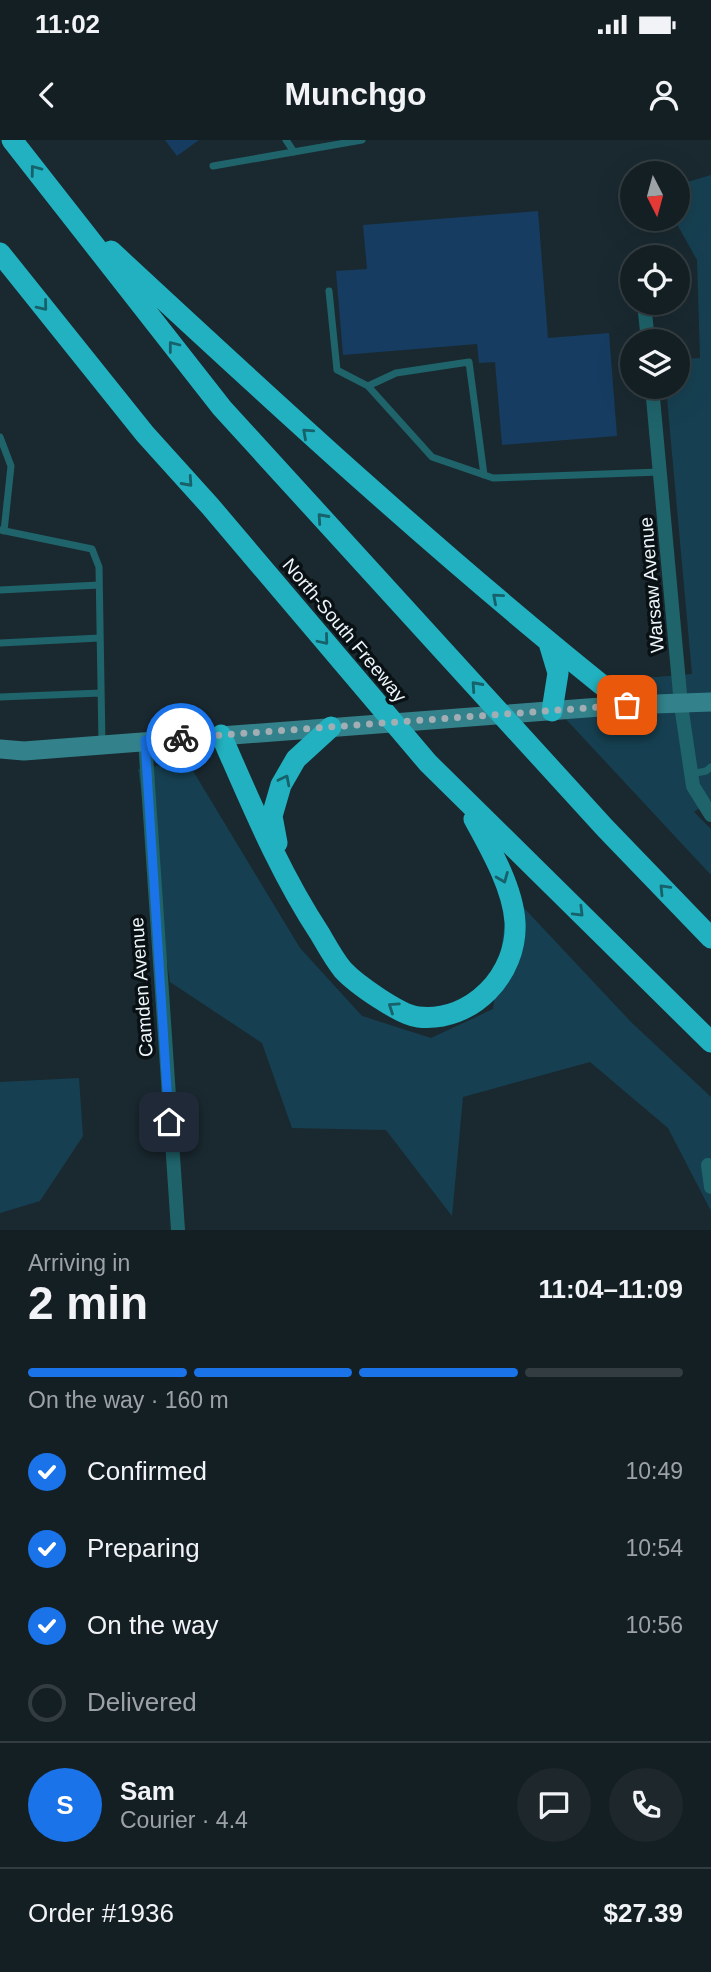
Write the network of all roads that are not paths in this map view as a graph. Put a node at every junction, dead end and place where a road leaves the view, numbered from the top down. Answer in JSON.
{"nodes":[{"id":1,"x":12,"y":140,"type":"edge"},
{"id":2,"x":286,"y":140,"type":"edge"},
{"id":3,"x":362,"y":140,"type":"edge"},
{"id":4,"x":294,"y":152,"type":"junction"},
{"id":5,"x":213,"y":166,"type":"dead end"},
{"id":6,"x":58,"y":201,"type":"junction"},
{"id":7,"x":0,"y":253,"type":"edge"},
{"id":8,"x":329,"y":291,"type":"dead end"},
{"id":9,"x":368,"y":386,"type":"junction"},
{"id":10,"x":653,"y":399,"type":"edge"},
{"id":11,"x":0,"y":437,"type":"edge"},
{"id":12,"x":660,"y":472,"type":"junction"},
{"id":13,"x":484,"y":475,"type":"junction"},
{"id":14,"x":2,"y":531,"type":"edge"},
{"id":15,"x":99,"y":585,"type":"junction"},
{"id":16,"x":0,"y":590,"type":"edge"},
{"id":17,"x":100,"y":638,"type":"junction"},
{"id":18,"x":0,"y":643,"type":"edge"},
{"id":19,"x":549,"y":643,"type":"junction"},
{"id":20,"x":101,"y":693,"type":"junction"},
{"id":21,"x":0,"y":697,"type":"edge"},
{"id":22,"x":711,"y":702,"type":"edge"},
{"id":23,"x":627,"y":705,"type":"junction"},
{"id":24,"x":681,"y":705,"type":"junction"},
{"id":25,"x":552,"y":711,"type":"junction"},
{"id":26,"x":331,"y":727,"type":"junction"},
{"id":27,"x":221,"y":735,"type":"junction"},
{"id":28,"x":145,"y":740,"type":"junction"},
{"id":29,"x":102,"y":744,"type":"junction"},
{"id":30,"x":0,"y":749,"type":"edge"},
{"id":31,"x":711,"y":767,"type":"edge"},
{"id":32,"x":691,"y":774,"type":"junction"},
{"id":33,"x":461,"y":796,"type":"junction"},
{"id":34,"x":711,"y":815,"type":"edge"},
{"id":35,"x":281,"y":869,"type":"junction"},
{"id":36,"x":711,"y":938,"type":"edge"},
{"id":37,"x":711,"y":1042,"type":"edge"},
{"id":38,"x":708,"y":1165,"type":"dead end"},
{"id":39,"x":711,"y":1187,"type":"edge"},
{"id":40,"x":177,"y":1230,"type":"edge"}],
"edges":[{"from":6,"to":1,"type":"highway","one_way":true},
{"from":2,"to":4,"type":"lane"},
{"from":3,"to":4,"type":"lane"},
{"from":4,"to":5,"type":"lane"},
{"from":19,"to":6,"type":"highway","one_way":true},
{"from":36,"to":6,"type":"highway","one_way":true},
{"from":7,"to":33,"type":"highway","name":"North-South Freeway","one_way":true},
{"from":8,"to":9,"type":"lane"},
{"from":9,"to":13,"type":"lane"},
{"from":9,"to":13,"type":"lane"},
{"from":10,"to":12,"type":"street","name":"Warsaw Avenue"},
{"from":11,"to":14,"type":"lane"},
{"from":12,"to":13,"type":"lane"},
{"from":12,"to":24,"type":"street","name":"Warsaw Avenue"},
{"from":14,"to":15,"type":"lane"},
{"from":15,"to":16,"type":"lane"},
{"from":15,"to":17,"type":"lane"},
{"from":17,"to":18,"type":"lane"},
{"from":17,"to":20,"type":"lane"},
{"from":19,"to":23,"type":"highway"},
{"from":19,"to":25,"type":"highway"},
{"from":20,"to":21,"type":"lane"},
{"from":20,"to":29,"type":"lane"},
{"from":22,"to":24,"type":"street"},
{"from":23,"to":24,"type":"street"},
{"from":23,"to":25,"type":"street"},
{"from":24,"to":32,"type":"street","name":"Warsaw Avenue"},
{"from":25,"to":26,"type":"street"},
{"from":26,"to":27,"type":"street"},
{"from":35,"to":26,"type":"highway","one_way":true},
{"from":27,"to":28,"type":"street"},
{"from":27,"to":35,"type":"highway"},
{"from":28,"to":29,"type":"street"},
{"from":28,"to":40,"type":"street","name":"Camden Avenue"},
{"from":29,"to":30,"type":"street"},
{"from":31,"to":32,"type":"lane"},
{"from":32,"to":34,"type":"street","name":"Warsaw Avenue"},
{"from":33,"to":35,"type":"highway","one_way":true},
{"from":33,"to":37,"type":"highway","name":"North-South Freeway","one_way":true},
{"from":38,"to":39,"type":"street"}]}
